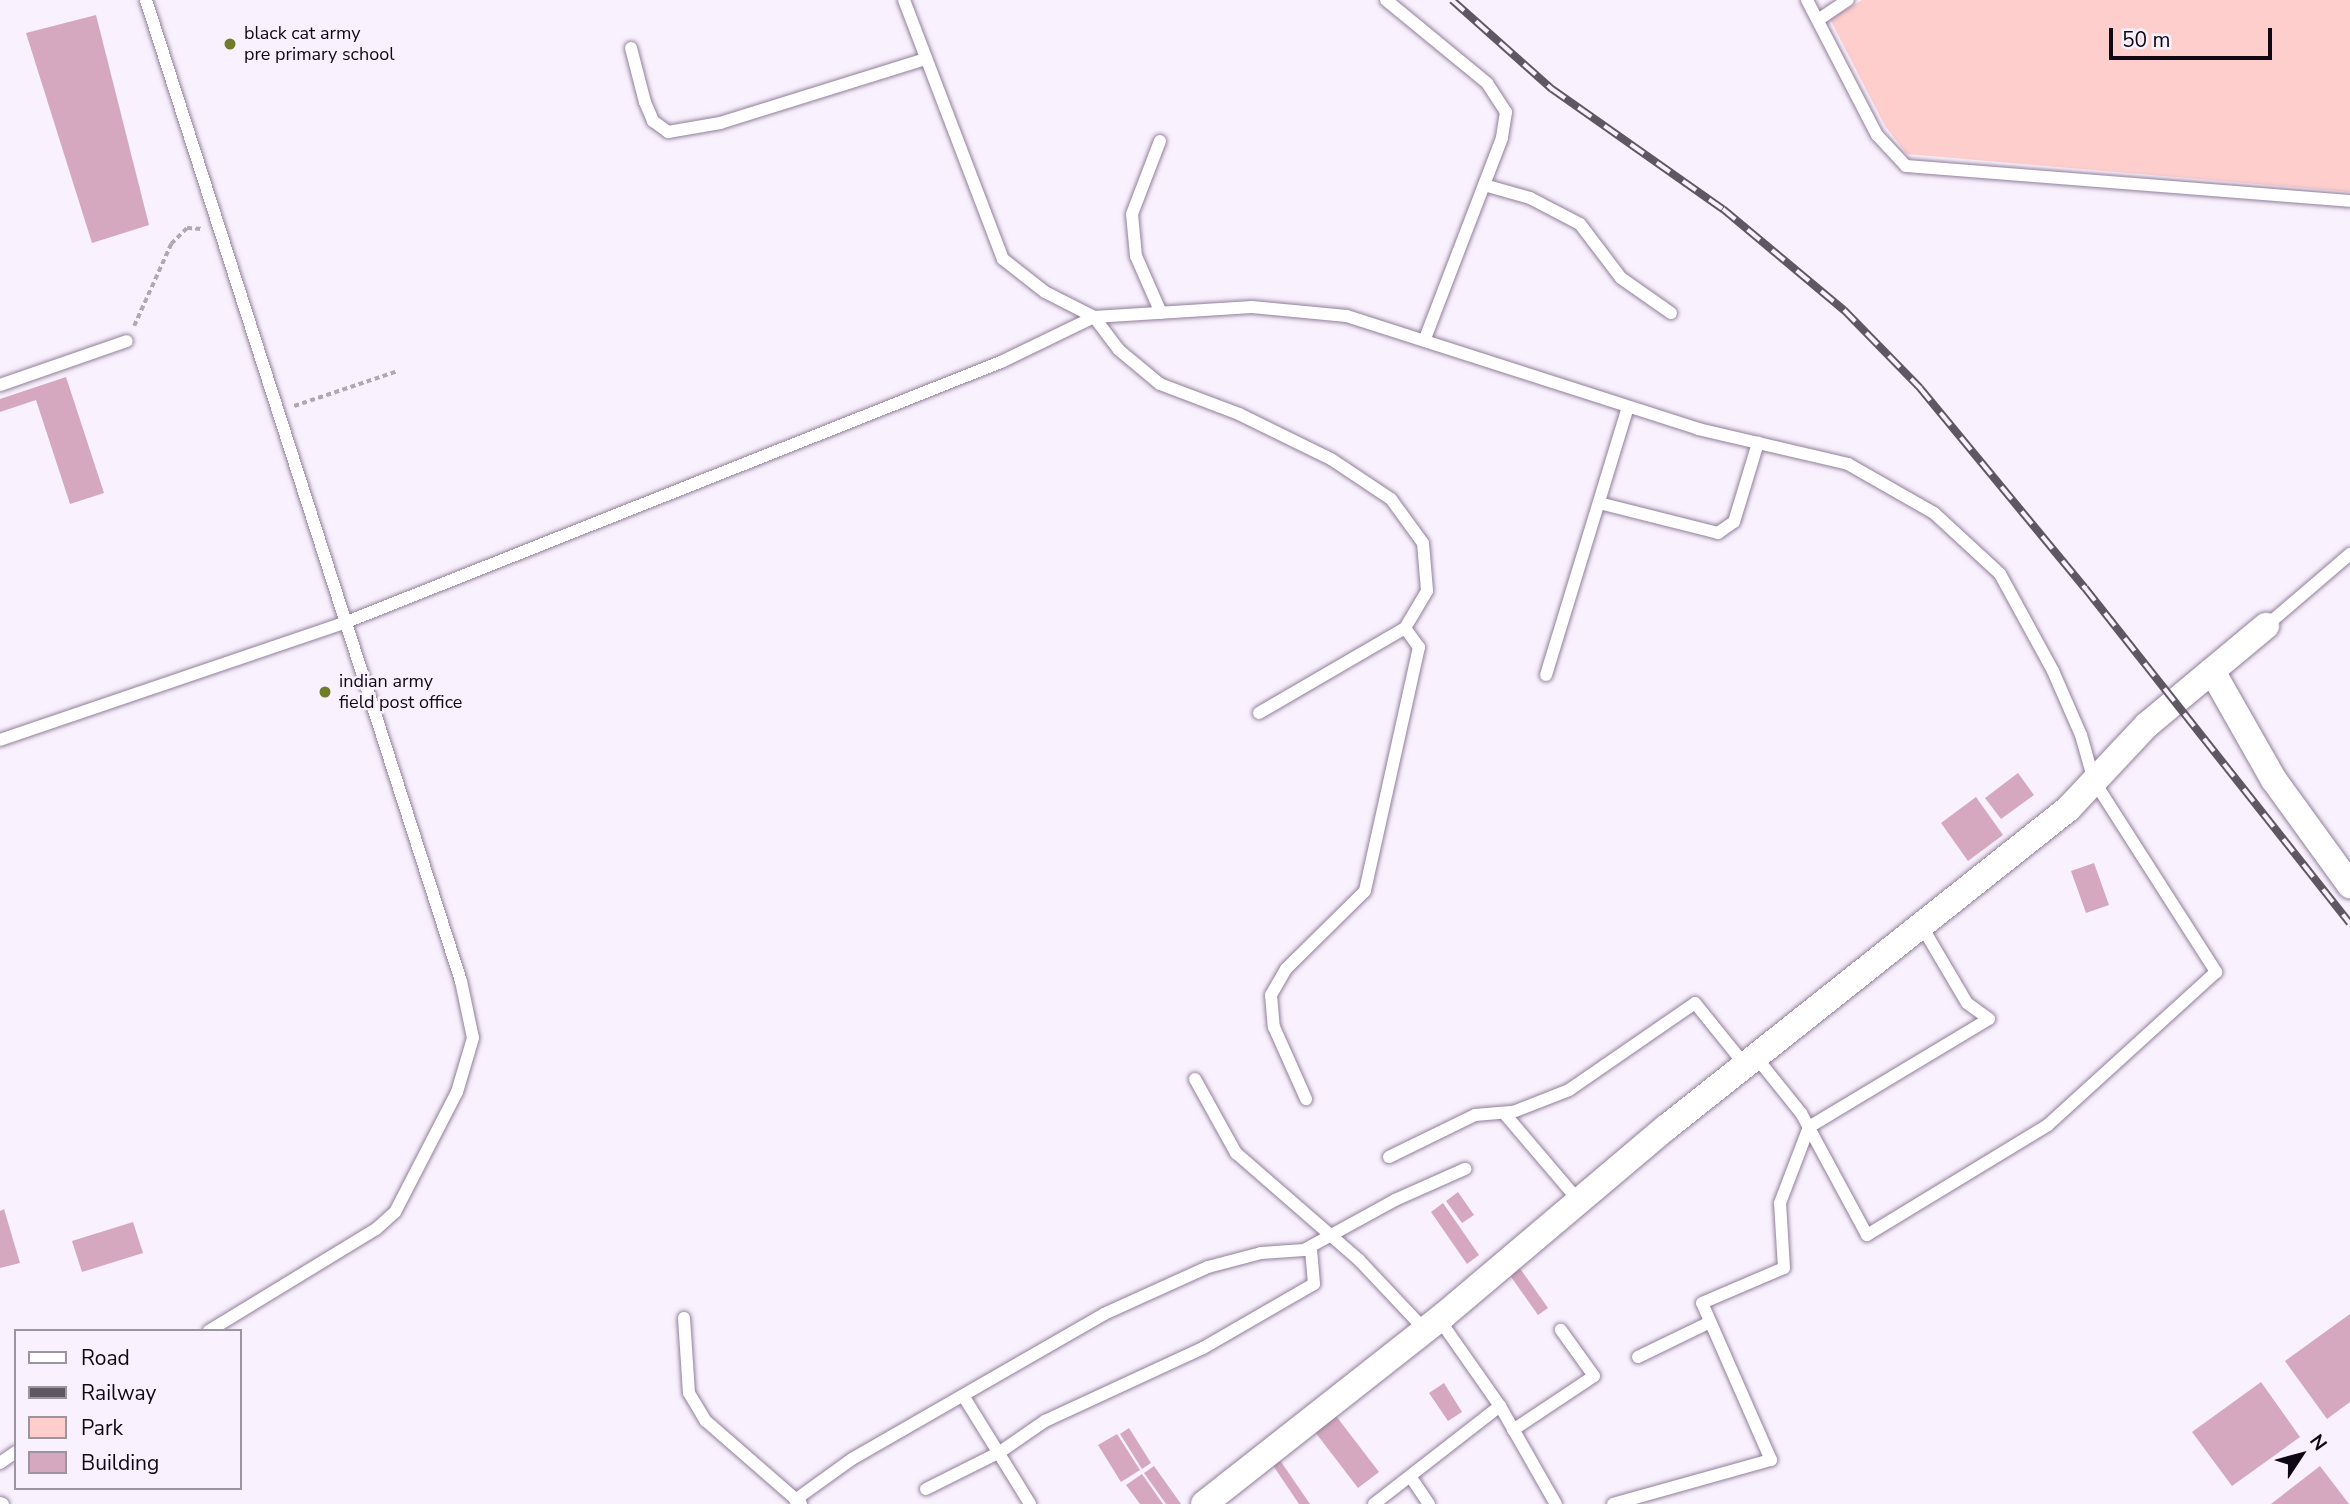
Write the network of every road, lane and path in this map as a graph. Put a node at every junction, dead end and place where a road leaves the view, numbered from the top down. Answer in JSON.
{"nodes":[{"id":1,"x":146,"y":0,"type":"edge"},
{"id":2,"x":904,"y":0,"type":"edge"},
{"id":3,"x":1386,"y":0,"type":"edge"},
{"id":4,"x":1807,"y":0,"type":"edge"},
{"id":5,"x":1848,"y":0,"type":"edge"},
{"id":6,"x":1818,"y":20,"type":"junction"},
{"id":7,"x":631,"y":48,"type":"dead end"},
{"id":8,"x":926,"y":59,"type":"junction"},
{"id":9,"x":1160,"y":141,"type":"dead end"},
{"id":10,"x":1484,"y":185,"type":"junction"},
{"id":11,"x":2350,"y":201,"type":"edge"},
{"id":12,"x":220,"y":230,"type":"junction"},
{"id":13,"x":1161,"y":313,"type":"junction"},
{"id":14,"x":1671,"y":313,"type":"dead end"},
{"id":15,"x":1094,"y":317,"type":"junction"},
{"id":16,"x":127,"y":341,"type":"joint"},
{"id":17,"x":1424,"y":341,"type":"junction"},
{"id":18,"x":398,"y":371,"type":"dead end"},
{"id":19,"x":0,"y":385,"type":"edge"},
{"id":20,"x":1628,"y":407,"type":"junction"},
{"id":21,"x":277,"y":411,"type":"junction"},
{"id":22,"x":1758,"y":443,"type":"junction"},
{"id":23,"x":1599,"y":503,"type":"junction"},
{"id":24,"x":2350,"y":554,"type":"edge"},
{"id":25,"x":344,"y":623,"type":"junction"},
{"id":26,"x":2266,"y":626,"type":"joint"},
{"id":27,"x":1405,"y":628,"type":"junction"},
{"id":28,"x":2213,"y":671,"type":"junction"},
{"id":29,"x":1546,"y":675,"type":"dead end"},
{"id":30,"x":1259,"y":713,"type":"dead end"},
{"id":31,"x":1,"y":735,"type":"edge"},
{"id":32,"x":2094,"y":781,"type":"junction"},
{"id":33,"x":2350,"y":885,"type":"edge"},
{"id":34,"x":1921,"y":925,"type":"junction"},
{"id":35,"x":1751,"y":1061,"type":"junction"},
{"id":36,"x":1195,"y":1079,"type":"dead end"},
{"id":37,"x":1306,"y":1099,"type":"dead end"},
{"id":38,"x":1504,"y":1113,"type":"junction"},
{"id":39,"x":1809,"y":1127,"type":"junction"},
{"id":40,"x":1389,"y":1157,"type":"dead end"},
{"id":41,"x":1465,"y":1169,"type":"dead end"},
{"id":42,"x":1578,"y":1201,"type":"junction"},
{"id":43,"x":1331,"y":1238,"type":"junction"},
{"id":44,"x":1311,"y":1247,"type":"junction"},
{"id":45,"x":684,"y":1318,"type":"dead end"},
{"id":46,"x":1710,"y":1322,"type":"junction"},
{"id":47,"x":1432,"y":1324,"type":"junction"},
{"id":48,"x":212,"y":1329,"type":"edge"},
{"id":49,"x":1561,"y":1330,"type":"dead end"},
{"id":50,"x":1638,"y":1357,"type":"dead end"},
{"id":51,"x":964,"y":1397,"type":"junction"},
{"id":52,"x":1500,"y":1406,"type":"junction"},
{"id":53,"x":1513,"y":1430,"type":"junction"},
{"id":54,"x":1000,"y":1452,"type":"junction"},
{"id":55,"x":1410,"y":1476,"type":"junction"},
{"id":56,"x":926,"y":1489,"type":"dead end"},
{"id":57,"x":798,"y":1502,"type":"edge"},
{"id":58,"x":1030,"y":1504,"type":"edge"},
{"id":59,"x":1204,"y":1504,"type":"edge"},
{"id":60,"x":1374,"y":1504,"type":"edge"},
{"id":61,"x":1429,"y":1504,"type":"edge"},
{"id":62,"x":1556,"y":1504,"type":"edge"},
{"id":63,"x":1613,"y":1504,"type":"edge"}],
"edges":[{"from":1,"to":12,"type":"lane"},
{"from":2,"to":8,"type":"lane"},
{"from":3,"to":10,"type":"lane"},
{"from":4,"to":6,"type":"lane"},
{"from":5,"to":6,"type":"lane"},
{"from":6,"to":11,"type":"lane"},
{"from":7,"to":8,"type":"lane"},
{"from":8,"to":15,"type":"lane"},
{"from":9,"to":13,"type":"lane"},
{"from":10,"to":14,"type":"lane"},
{"from":10,"to":17,"type":"lane"},
{"from":12,"to":16,"type":"path"},
{"from":12,"to":21,"type":"lane"},
{"from":13,"to":15,"type":"lane"},
{"from":13,"to":17,"type":"lane"},
{"from":15,"to":25,"type":"lane"},
{"from":15,"to":27,"type":"lane"},
{"from":16,"to":19,"type":"lane"},
{"from":17,"to":20,"type":"lane"},
{"from":18,"to":21,"type":"path"},
{"from":20,"to":22,"type":"lane"},
{"from":20,"to":23,"type":"lane"},
{"from":21,"to":25,"type":"lane"},
{"from":22,"to":23,"type":"lane"},
{"from":22,"to":32,"type":"lane"},
{"from":23,"to":29,"type":"lane"},
{"from":24,"to":26,"type":"lane"},
{"from":25,"to":31,"type":"lane"},
{"from":25,"to":48,"type":"lane"},
{"from":26,"to":28,"type":"street"},
{"from":27,"to":30,"type":"lane"},
{"from":27,"to":37,"type":"lane"},
{"from":28,"to":32,"type":"street"},
{"from":28,"to":33,"type":"street"},
{"from":32,"to":34,"type":"street"},
{"from":32,"to":39,"type":"lane"},
{"from":34,"to":35,"type":"street"},
{"from":34,"to":39,"type":"lane"},
{"from":35,"to":38,"type":"lane"},
{"from":35,"to":39,"type":"lane"},
{"from":35,"to":42,"type":"street"},
{"from":36,"to":43,"type":"lane"},
{"from":38,"to":40,"type":"lane"},
{"from":38,"to":42,"type":"lane"},
{"from":39,"to":46,"type":"lane"},
{"from":41,"to":43,"type":"lane"},
{"from":42,"to":47,"type":"street"},
{"from":43,"to":44,"type":"lane"},
{"from":43,"to":47,"type":"lane"},
{"from":44,"to":51,"type":"lane"},
{"from":44,"to":54,"type":"lane"},
{"from":45,"to":57,"type":"lane"},
{"from":46,"to":50,"type":"lane"},
{"from":46,"to":63,"type":"lane"},
{"from":47,"to":52,"type":"lane"},
{"from":47,"to":59,"type":"street"},
{"from":49,"to":53,"type":"lane"},
{"from":51,"to":54,"type":"lane"},
{"from":51,"to":57,"type":"lane"},
{"from":52,"to":53,"type":"lane"},
{"from":52,"to":55,"type":"lane"},
{"from":53,"to":62,"type":"lane"},
{"from":54,"to":56,"type":"lane"},
{"from":54,"to":58,"type":"lane"},
{"from":55,"to":60,"type":"lane"},
{"from":55,"to":61,"type":"lane"}]}
